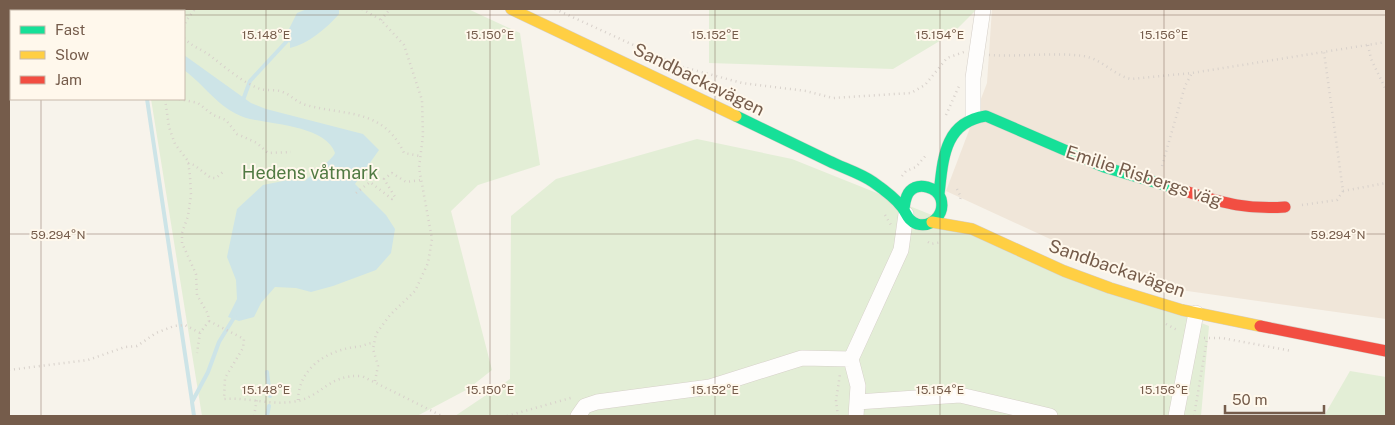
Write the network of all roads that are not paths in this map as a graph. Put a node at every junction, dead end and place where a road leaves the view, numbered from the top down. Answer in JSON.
{"nodes":[{"id":1,"x":511,"y":9,"type":"edge"},
{"id":2,"x":983,"y":9,"type":"edge"},
{"id":3,"x":973,"y":116,"type":"junction"},
{"id":4,"x":944,"y":158,"type":"junction"},
{"id":5,"x":873,"y":182,"type":"junction"},
{"id":6,"x":918,"y":187,"type":"junction"},
{"id":7,"x":940,"y":197,"type":"junction"},
{"id":8,"x":1285,"y":206,"type":"road end"},
{"id":9,"x":905,"y":212,"type":"junction"},
{"id":10,"x":929,"y":223,"type":"junction"},
{"id":11,"x":972,"y":229,"type":"junction"},
{"id":12,"x":901,"y":250,"type":"junction"},
{"id":13,"x":1196,"y":313,"type":"junction"},
{"id":14,"x":1386,"y":351,"type":"edge"},
{"id":15,"x":846,"y":359,"type":"junction"},
{"id":16,"x":857,"y":409,"type":"edge"},
{"id":17,"x":1040,"y":415,"type":"edge"},
{"id":18,"x":578,"y":416,"type":"edge"},
{"id":19,"x":1176,"y":416,"type":"edge"}],
"edges":[{"from":1,"to":5,"type":"street","name":"Sandbackavägen"},
{"from":2,"to":3,"type":"street"},
{"from":3,"to":4,"type":"street"},
{"from":3,"to":8,"type":"street","name":"Emilie Risbergs väg"},
{"from":4,"to":6,"type":"street"},
{"from":4,"to":7,"type":"street"},
{"from":5,"to":6,"type":"street","name":"Sandbackavägen"},
{"from":5,"to":9,"type":"street","name":"Sandbackavägen"},
{"from":6,"to":7,"type":"street"},
{"from":6,"to":9,"type":"street"},
{"from":7,"to":10,"type":"street"},
{"from":7,"to":11,"type":"street","name":"Sandbackavägen"},
{"from":9,"to":10,"type":"street"},
{"from":9,"to":12,"type":"street"},
{"from":10,"to":11,"type":"street","name":"Sandbackavägen"},
{"from":10,"to":12,"type":"street"},
{"from":11,"to":13,"type":"street","name":"Sandbackavägen"},
{"from":12,"to":15,"type":"street"},
{"from":13,"to":14,"type":"street","name":"Sandbackavägen"},
{"from":13,"to":19,"type":"street"},
{"from":15,"to":16,"type":"street"},
{"from":15,"to":18,"type":"street"},
{"from":16,"to":17,"type":"street"}]}
